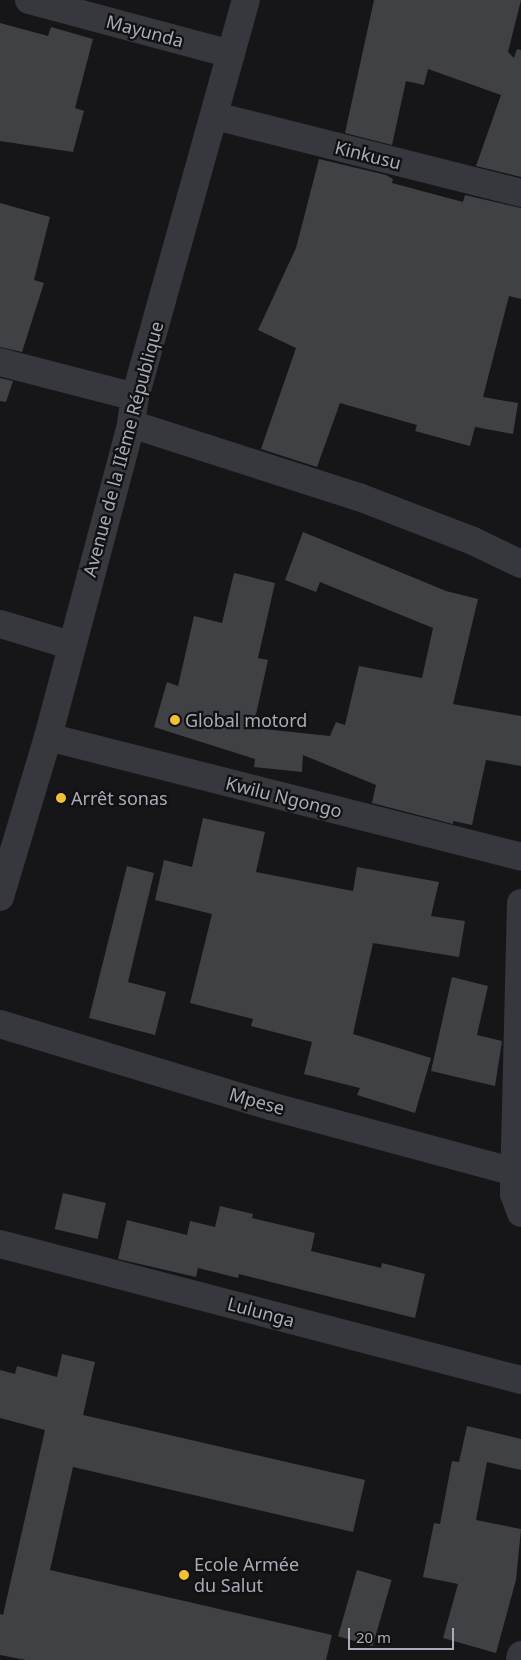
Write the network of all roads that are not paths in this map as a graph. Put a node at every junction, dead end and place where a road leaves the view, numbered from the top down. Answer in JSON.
{"nodes":[{"id":1,"x":29,"y":0,"type":"edge"},
{"id":2,"x":246,"y":0,"type":"edge"},
{"id":3,"x":231,"y":54,"type":"junction"},
{"id":4,"x":215,"y":116,"type":"junction"},
{"id":5,"x":521,"y":193,"type":"edge"},
{"id":6,"x":0,"y":362,"type":"edge"},
{"id":7,"x":135,"y":397,"type":"junction"},
{"id":8,"x":131,"y":424,"type":"junction"},
{"id":9,"x":521,"y":564,"type":"edge"},
{"id":10,"x":0,"y":624,"type":"edge"},
{"id":11,"x":70,"y":645,"type":"junction"},
{"id":12,"x":48,"y":737,"type":"junction"},
{"id":13,"x":521,"y":857,"type":"edge"},
{"id":14,"x":0,"y":896,"type":"edge"},
{"id":15,"x":521,"y":903,"type":"edge"},
{"id":16,"x":0,"y":1024,"type":"edge"},
{"id":17,"x":515,"y":1172,"type":"junction"},
{"id":18,"x":521,"y":1212,"type":"edge"},
{"id":19,"x":0,"y":1244,"type":"edge"},
{"id":20,"x":521,"y":1380,"type":"edge"},
{"id":21,"x":521,"y":1655,"type":"edge"},
{"id":22,"x":520,"y":1660,"type":"edge"}],
"edges":[{"from":1,"to":3,"type":"street","name":"Mayunda"},
{"from":2,"to":3,"type":"street","name":"Avenue de la IIème République"},
{"from":3,"to":4,"type":"street","name":"Avenue de la IIème République"},
{"from":4,"to":5,"type":"street","name":"Kinkusu"},
{"from":4,"to":7,"type":"street","name":"Avenue de la IIème République"},
{"from":6,"to":7,"type":"street"},
{"from":7,"to":8,"type":"street","name":"Avenue de la IIème République"},
{"from":8,"to":9,"type":"street"},
{"from":8,"to":11,"type":"street","name":"Avenue de la IIème République"},
{"from":10,"to":11,"type":"street"},
{"from":11,"to":12,"type":"street","name":"Avenue de la IIème République"},
{"from":12,"to":13,"type":"street","name":"Kwilu Ngongo"},
{"from":12,"to":14,"type":"street","name":"Avenue de la IIème République"},
{"from":15,"to":17,"type":"street"},
{"from":16,"to":17,"type":"street","name":"Mpese"},
{"from":17,"to":18,"type":"street"},
{"from":19,"to":20,"type":"street","name":"Lulunga"},
{"from":21,"to":22,"type":"street"}]}
